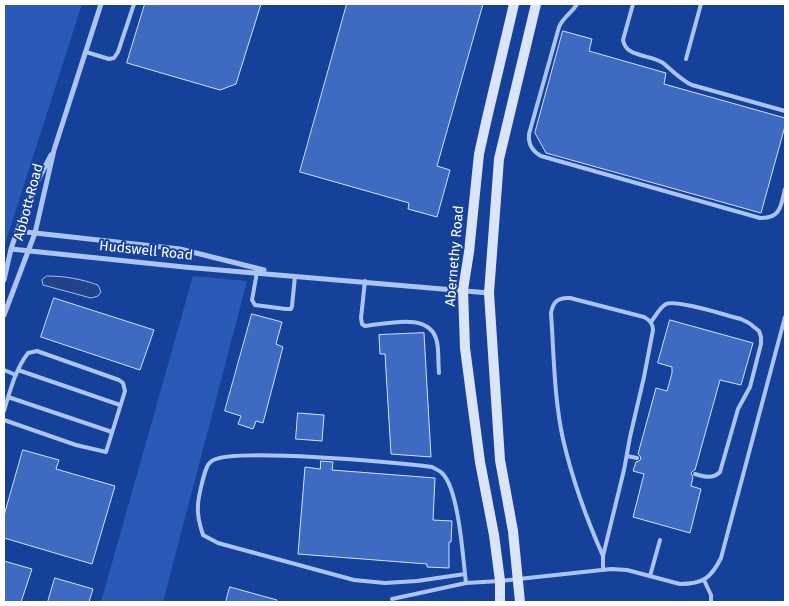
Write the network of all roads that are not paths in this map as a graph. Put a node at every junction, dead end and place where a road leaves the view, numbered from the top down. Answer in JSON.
{"nodes":[{"id":1,"x":101,"y":4,"type":"edge"},
{"id":2,"x":134,"y":4,"type":"edge"},
{"id":3,"x":514,"y":4,"type":"edge"},
{"id":4,"x":536,"y":4,"type":"edge"},
{"id":5,"x":577,"y":4,"type":"edge"},
{"id":6,"x":633,"y":4,"type":"edge"},
{"id":7,"x":702,"y":4,"type":"edge"},
{"id":8,"x":86,"y":52,"type":"junction"},
{"id":9,"x":686,"y":59,"type":"dead end"},
{"id":10,"x":785,"y":111,"type":"edge"},
{"id":11,"x":54,"y":150,"type":"junction"},
{"id":12,"x":785,"y":189,"type":"edge"},
{"id":13,"x":17,"y":231,"type":"junction"},
{"id":14,"x":35,"y":233,"type":"junction"},
{"id":15,"x":11,"y":248,"type":"junction"},
{"id":16,"x":28,"y":250,"type":"junction"},
{"id":17,"x":257,"y":272,"type":"junction"},
{"id":18,"x":279,"y":274,"type":"junction"},
{"id":19,"x":295,"y":276,"type":"junction"},
{"id":20,"x":4,"y":280,"type":"edge"},
{"id":21,"x":365,"y":282,"type":"junction"},
{"id":22,"x":464,"y":290,"type":"junction"},
{"id":23,"x":489,"y":293,"type":"junction"},
{"id":24,"x":4,"y":315,"type":"edge"},
{"id":25,"x":785,"y":317,"type":"edge"},
{"id":26,"x":651,"y":322,"type":"junction"},
{"id":27,"x":4,"y":370,"type":"edge"},
{"id":28,"x":18,"y":370,"type":"junction"},
{"id":29,"x":439,"y":373,"type":"dead end"},
{"id":30,"x":16,"y":375,"type":"junction"},
{"id":31,"x":8,"y":397,"type":"junction"},
{"id":32,"x":120,"y":405,"type":"junction"},
{"id":33,"x":4,"y":411,"type":"edge"},
{"id":34,"x":4,"y":420,"type":"edge"},
{"id":35,"x":112,"y":432,"type":"junction"},
{"id":36,"x":627,"y":456,"type":"junction"},
{"id":37,"x":637,"y":458,"type":"dead end"},
{"id":38,"x":695,"y":474,"type":"dead end"},
{"id":39,"x":660,"y":540,"type":"dead end"},
{"id":40,"x":603,"y":556,"type":"junction"},
{"id":41,"x":603,"y":570,"type":"junction"},
{"id":42,"x":465,"y":574,"type":"junction"},
{"id":43,"x":650,"y":576,"type":"junction"},
{"id":44,"x":518,"y":579,"type":"junction"},
{"id":45,"x":704,"y":580,"type":"junction"},
{"id":46,"x":500,"y":581,"type":"junction"},
{"id":47,"x":466,"y":583,"type":"junction"},
{"id":48,"x":392,"y":599,"type":"dead end"},
{"id":49,"x":500,"y":602,"type":"edge"},
{"id":50,"x":520,"y":602,"type":"edge"},
{"id":51,"x":712,"y":602,"type":"edge"}],
"edges":[{"from":1,"to":8,"type":"street","name":"Abbott Road"},
{"from":2,"to":8,"type":"lane"},
{"from":3,"to":22,"type":"main road","name":"Abernethy Road"},
{"from":4,"to":23,"type":"main road"},
{"from":5,"to":12,"type":"lane"},
{"from":6,"to":10,"type":"lane"},
{"from":7,"to":9,"type":"lane"},
{"from":8,"to":11,"type":"street","name":"Abbott Road"},
{"from":11,"to":13,"type":"street","name":"Abbott Road"},
{"from":11,"to":14,"type":"street","name":"Abbott Road"},
{"from":13,"to":14,"type":"street","name":"Hudswell Road"},
{"from":13,"to":15,"type":"street","name":"Abbott Road"},
{"from":14,"to":16,"type":"street","name":"Abbott Road"},
{"from":14,"to":18,"type":"street","name":"Hudswell Road"},
{"from":15,"to":16,"type":"street","name":"Hudswell Road"},
{"from":15,"to":20,"type":"street","name":"Abbott Road"},
{"from":16,"to":17,"type":"street","name":"Hudswell Road"},
{"from":16,"to":24,"type":"street","name":"Abbott Road"},
{"from":17,"to":18,"type":"street","name":"Hudswell Road"},
{"from":17,"to":19,"type":"lane"},
{"from":18,"to":19,"type":"street","name":"Hudswell Road"},
{"from":19,"to":21,"type":"street","name":"Hudswell Road"},
{"from":21,"to":22,"type":"street","name":"Hudswell Road"},
{"from":21,"to":29,"type":"lane"},
{"from":22,"to":23,"type":"street","name":"Hudswell Road"},
{"from":22,"to":46,"type":"main road","name":"Abernethy Road"},
{"from":23,"to":44,"type":"main road"},
{"from":25,"to":45,"type":"lane"},
{"from":26,"to":36,"type":"lane"},
{"from":26,"to":38,"type":"lane"},
{"from":26,"to":40,"type":"lane"},
{"from":27,"to":30,"type":"lane"},
{"from":28,"to":30,"type":"lane"},
{"from":28,"to":32,"type":"lane"},
{"from":28,"to":32,"type":"lane"},
{"from":30,"to":31,"type":"lane"},
{"from":31,"to":33,"type":"lane"},
{"from":31,"to":35,"type":"lane"},
{"from":32,"to":35,"type":"lane"},
{"from":34,"to":35,"type":"lane"},
{"from":36,"to":37,"type":"lane"},
{"from":36,"to":40,"type":"lane"},
{"from":39,"to":43,"type":"lane"},
{"from":40,"to":41,"type":"lane"},
{"from":41,"to":43,"type":"lane"},
{"from":41,"to":44,"type":"lane"},
{"from":42,"to":42,"type":"lane"},
{"from":42,"to":47,"type":"lane"},
{"from":43,"to":45,"type":"lane"},
{"from":44,"to":46,"type":"lane"},
{"from":44,"to":50,"type":"main road"},
{"from":45,"to":51,"type":"lane"},
{"from":46,"to":47,"type":"lane"},
{"from":46,"to":49,"type":"main road","name":"Abernethy Road"},
{"from":47,"to":48,"type":"lane"}]}
